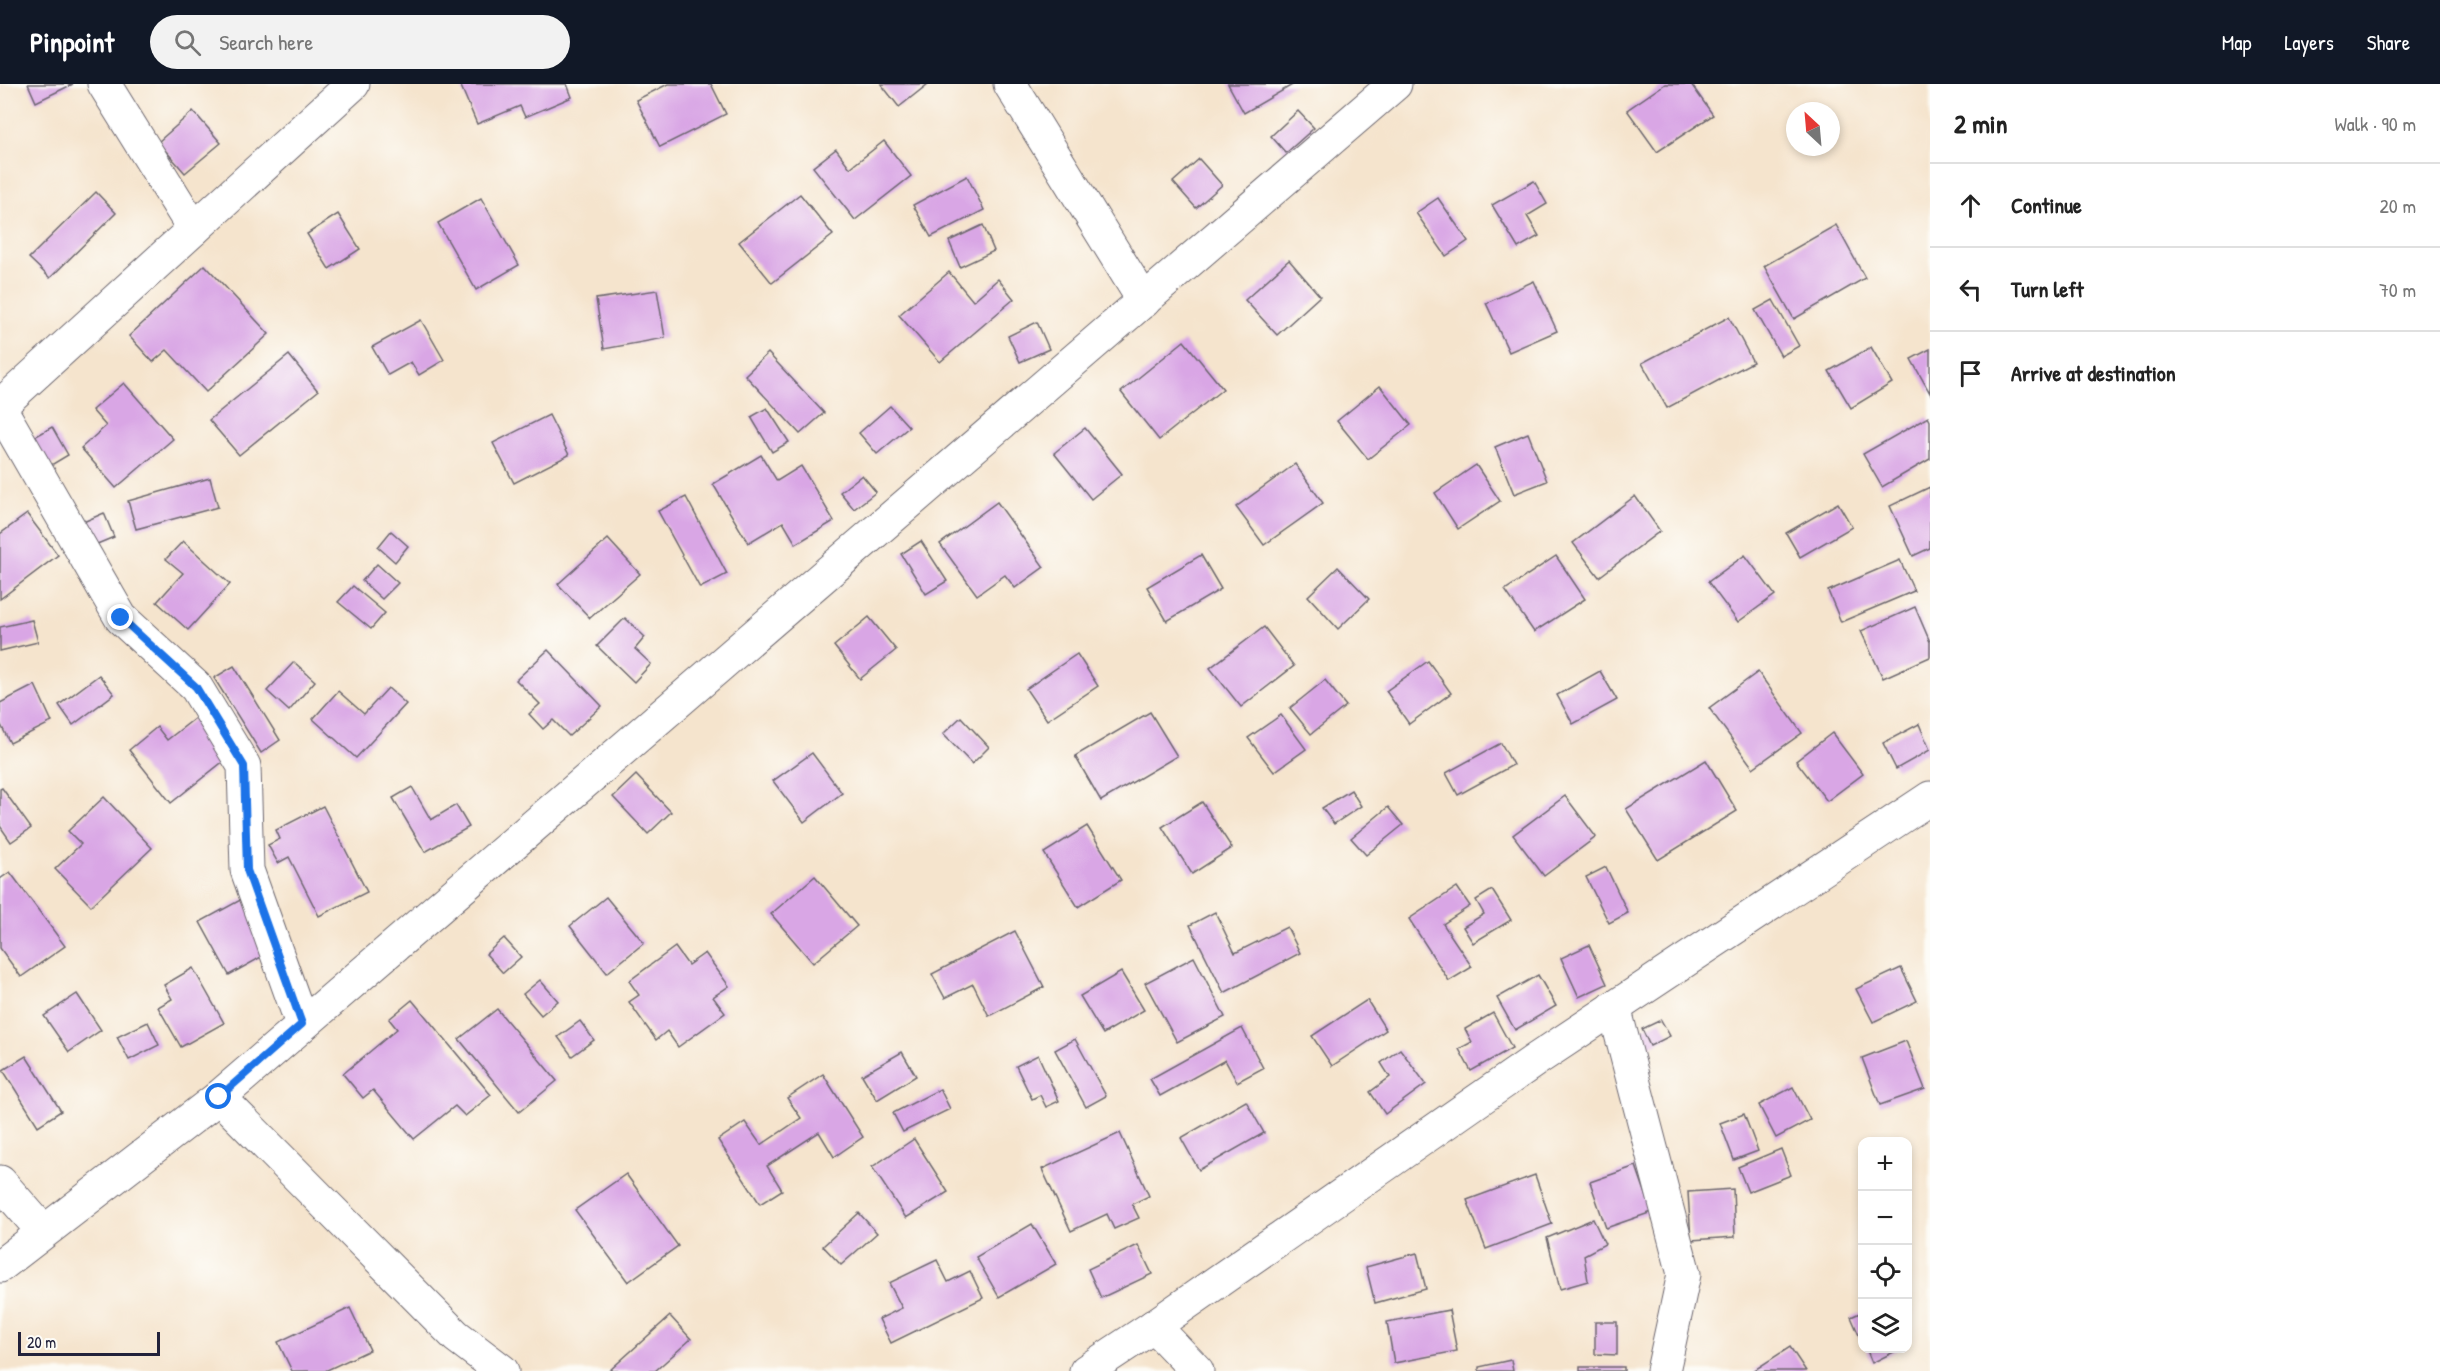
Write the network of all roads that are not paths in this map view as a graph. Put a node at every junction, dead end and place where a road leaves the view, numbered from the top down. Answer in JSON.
{"nodes":[{"id":1,"x":104,"y":84,"type":"edge"},
{"id":2,"x":353,"y":84,"type":"edge"},
{"id":3,"x":1010,"y":84,"type":"edge"},
{"id":4,"x":1395,"y":84,"type":"edge"},
{"id":5,"x":194,"y":228,"type":"junction"},
{"id":6,"x":1144,"y":300,"type":"junction"},
{"id":7,"x":0,"y":407,"type":"edge"},
{"id":8,"x":1930,"y":798,"type":"edge"},
{"id":9,"x":1614,"y":1007,"type":"junction"},
{"id":10,"x":302,"y":1024,"type":"junction"},
{"id":11,"x":219,"y":1097,"type":"junction"},
{"id":12,"x":0,"y":1182,"type":"edge"},
{"id":13,"x":43,"y":1231,"type":"junction"},
{"id":14,"x":0,"y":1266,"type":"edge"},
{"id":15,"x":1154,"y":1326,"type":"junction"},
{"id":16,"x":502,"y":1371,"type":"edge"},
{"id":17,"x":1086,"y":1371,"type":"edge"},
{"id":18,"x":1197,"y":1371,"type":"edge"},
{"id":19,"x":1663,"y":1371,"type":"edge"}],
"edges":[{"from":1,"to":5,"type":"street"},
{"from":2,"to":5,"type":"street"},
{"from":3,"to":6,"type":"street"},
{"from":4,"to":6,"type":"street"},
{"from":5,"to":7,"type":"street"},
{"from":6,"to":10,"type":"street"},
{"from":7,"to":10,"type":"street"},
{"from":8,"to":9,"type":"street"},
{"from":9,"to":15,"type":"street"},
{"from":9,"to":19,"type":"street"},
{"from":10,"to":11,"type":"street"},
{"from":11,"to":13,"type":"street"},
{"from":11,"to":16,"type":"street"},
{"from":12,"to":13,"type":"street"},
{"from":13,"to":14,"type":"street"},
{"from":15,"to":17,"type":"street"},
{"from":15,"to":18,"type":"street"}]}
